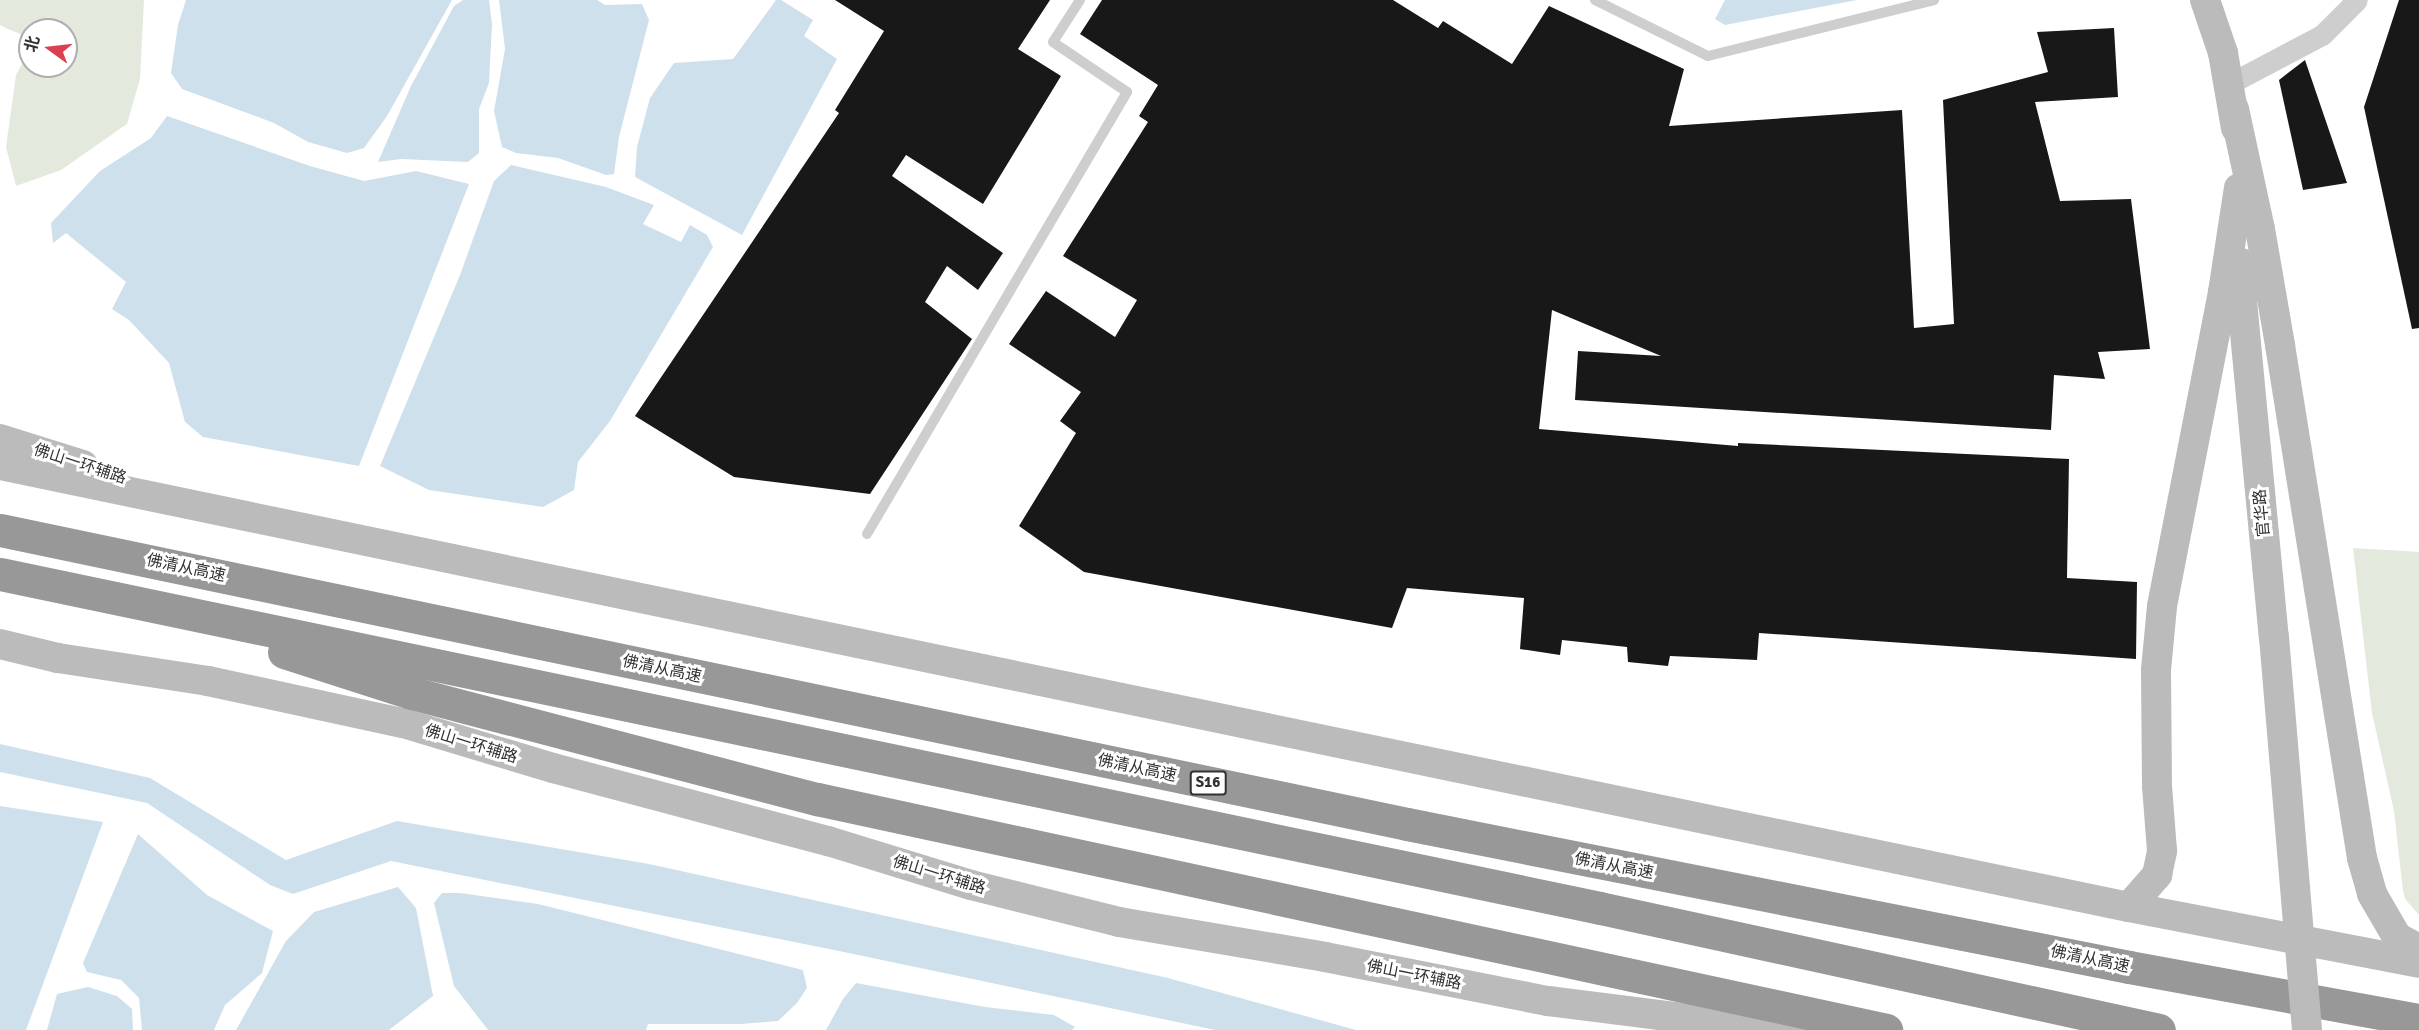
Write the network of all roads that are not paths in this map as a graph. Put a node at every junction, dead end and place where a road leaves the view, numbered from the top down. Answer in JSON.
{"nodes":[{"id":1,"x":1080,"y":0,"type":"edge"},
{"id":2,"x":1595,"y":0,"type":"edge"},
{"id":3,"x":1934,"y":0,"type":"edge"},
{"id":4,"x":2205,"y":0,"type":"edge"},
{"id":5,"x":2357,"y":0,"type":"edge"},
{"id":6,"x":2232,"y":97,"type":"junction"},
{"id":7,"x":2239,"y":188,"type":"junction"},
{"id":8,"x":0,"y":439,"type":"edge"},
{"id":9,"x":0,"y":465,"type":"edge"},
{"id":10,"x":229,"y":512,"type":"junction"},
{"id":11,"x":0,"y":530,"type":"edge"},
{"id":12,"x":867,"y":534,"type":"dead end"},
{"id":13,"x":0,"y":574,"type":"edge"},
{"id":14,"x":110,"y":597,"type":"junction"},
{"id":15,"x":0,"y":644,"type":"edge"},
{"id":16,"x":0,"y":652,"type":"edge"},
{"id":17,"x":58,"y":658,"type":"junction"},
{"id":18,"x":2129,"y":907,"type":"junction"},
{"id":19,"x":2419,"y":948,"type":"edge"},
{"id":20,"x":2419,"y":963,"type":"edge"},
{"id":21,"x":2419,"y":1020,"type":"edge"},
{"id":22,"x":1832,"y":1030,"type":"edge"},
{"id":23,"x":1886,"y":1030,"type":"edge"},
{"id":24,"x":2159,"y":1030,"type":"edge"},
{"id":25,"x":2307,"y":1030,"type":"edge"}],
"edges":[{"from":1,"to":12,"type":"lane"},
{"from":2,"to":3,"type":"lane"},
{"from":4,"to":6,"type":"main road","name":"官华路"},
{"from":5,"to":6,"type":"street"},
{"from":6,"to":7,"type":"main road","name":"官华路"},
{"from":6,"to":19,"type":"main road"},
{"from":7,"to":18,"type":"main road"},
{"from":7,"to":25,"type":"main road","name":"官华路","bridge":true},
{"from":8,"to":10,"type":"main road","name":"佛山一环辅路"},
{"from":9,"to":10,"type":"main road"},
{"from":10,"to":18,"type":"main road"},
{"from":11,"to":21,"type":"highway","name":"佛清从高速","number":"S16"},
{"from":13,"to":14,"type":"highway"},
{"from":14,"to":23,"type":"highway"},
{"from":14,"to":24,"type":"highway"},
{"from":15,"to":17,"type":"main road","name":"佛山一环辅路"},
{"from":16,"to":17,"type":"main road","name":"佛山一环辅路"},
{"from":17,"to":22,"type":"main road","name":"佛山一环辅路"},
{"from":18,"to":20,"type":"main road"}]}
